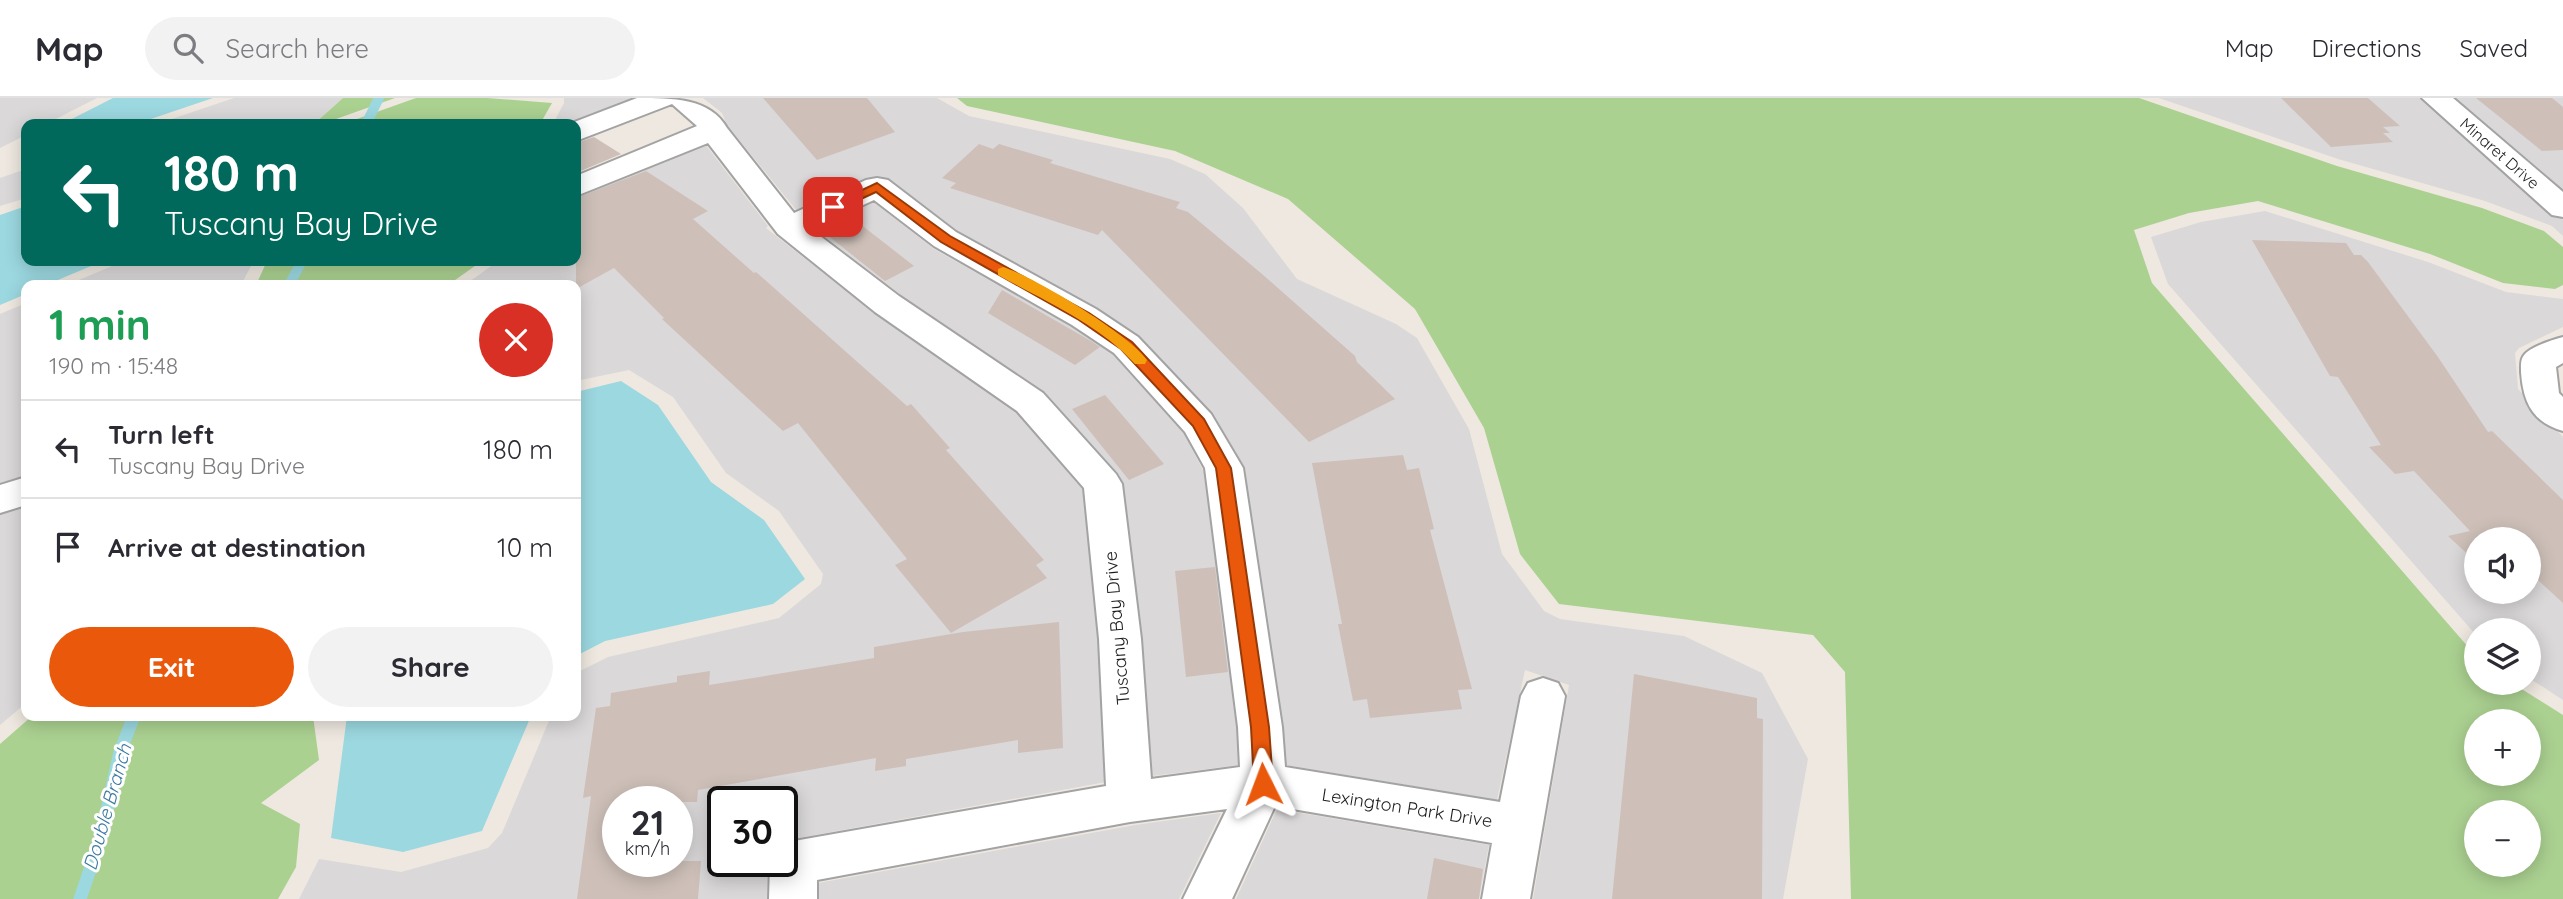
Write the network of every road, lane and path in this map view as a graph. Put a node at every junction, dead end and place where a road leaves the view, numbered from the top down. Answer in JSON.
{"nodes":[{"id":1,"x":663,"y":98,"type":"edge"},
{"id":2,"x":682,"y":98,"type":"edge"},
{"id":3,"x":2437,"y":98,"type":"edge"},
{"id":4,"x":581,"y":130,"type":"edge"},
{"id":5,"x":713,"y":130,"type":"junction"},
{"id":6,"x":581,"y":185,"type":"edge"},
{"id":7,"x":2563,"y":208,"type":"edge"},
{"id":8,"x":789,"y":227,"type":"junction"},
{"id":9,"x":2563,"y":349,"type":"edge"},
{"id":10,"x":2563,"y":418,"type":"edge"},
{"id":11,"x":21,"y":493,"type":"edge"},
{"id":12,"x":0,"y":499,"type":"edge"},
{"id":13,"x":1543,"y":696,"type":"dead end"},
{"id":14,"x":1263,"y":784,"type":"junction"},
{"id":15,"x":1130,"y":802,"type":"junction"},
{"id":16,"x":1518,"y":826,"type":"junction"},
{"id":17,"x":793,"y":899,"type":"edge"},
{"id":18,"x":1207,"y":899,"type":"edge"},
{"id":19,"x":1506,"y":899,"type":"edge"}],
"edges":[{"from":1,"to":4,"type":"street"},
{"from":2,"to":5,"type":"street","name":"Tuscany Bay Drive"},
{"from":3,"to":7,"type":"street","name":"Minaret Drive"},
{"from":5,"to":6,"type":"street"},
{"from":5,"to":8,"type":"street","name":"Tuscany Bay Drive"},
{"from":8,"to":14,"type":"street"},
{"from":8,"to":15,"type":"street","name":"Tuscany Bay Drive"},
{"from":9,"to":10,"type":"street"},
{"from":11,"to":12,"type":"street"},
{"from":13,"to":16,"type":"street","name":"Lexington Park Drive"},
{"from":14,"to":15,"type":"street","name":"Lexington Park Drive"},
{"from":14,"to":16,"type":"street","name":"Lexington Park Drive"},
{"from":14,"to":18,"type":"street"},
{"from":15,"to":17,"type":"street"},
{"from":16,"to":19,"type":"street","name":"Lexington Park Drive"}]}
